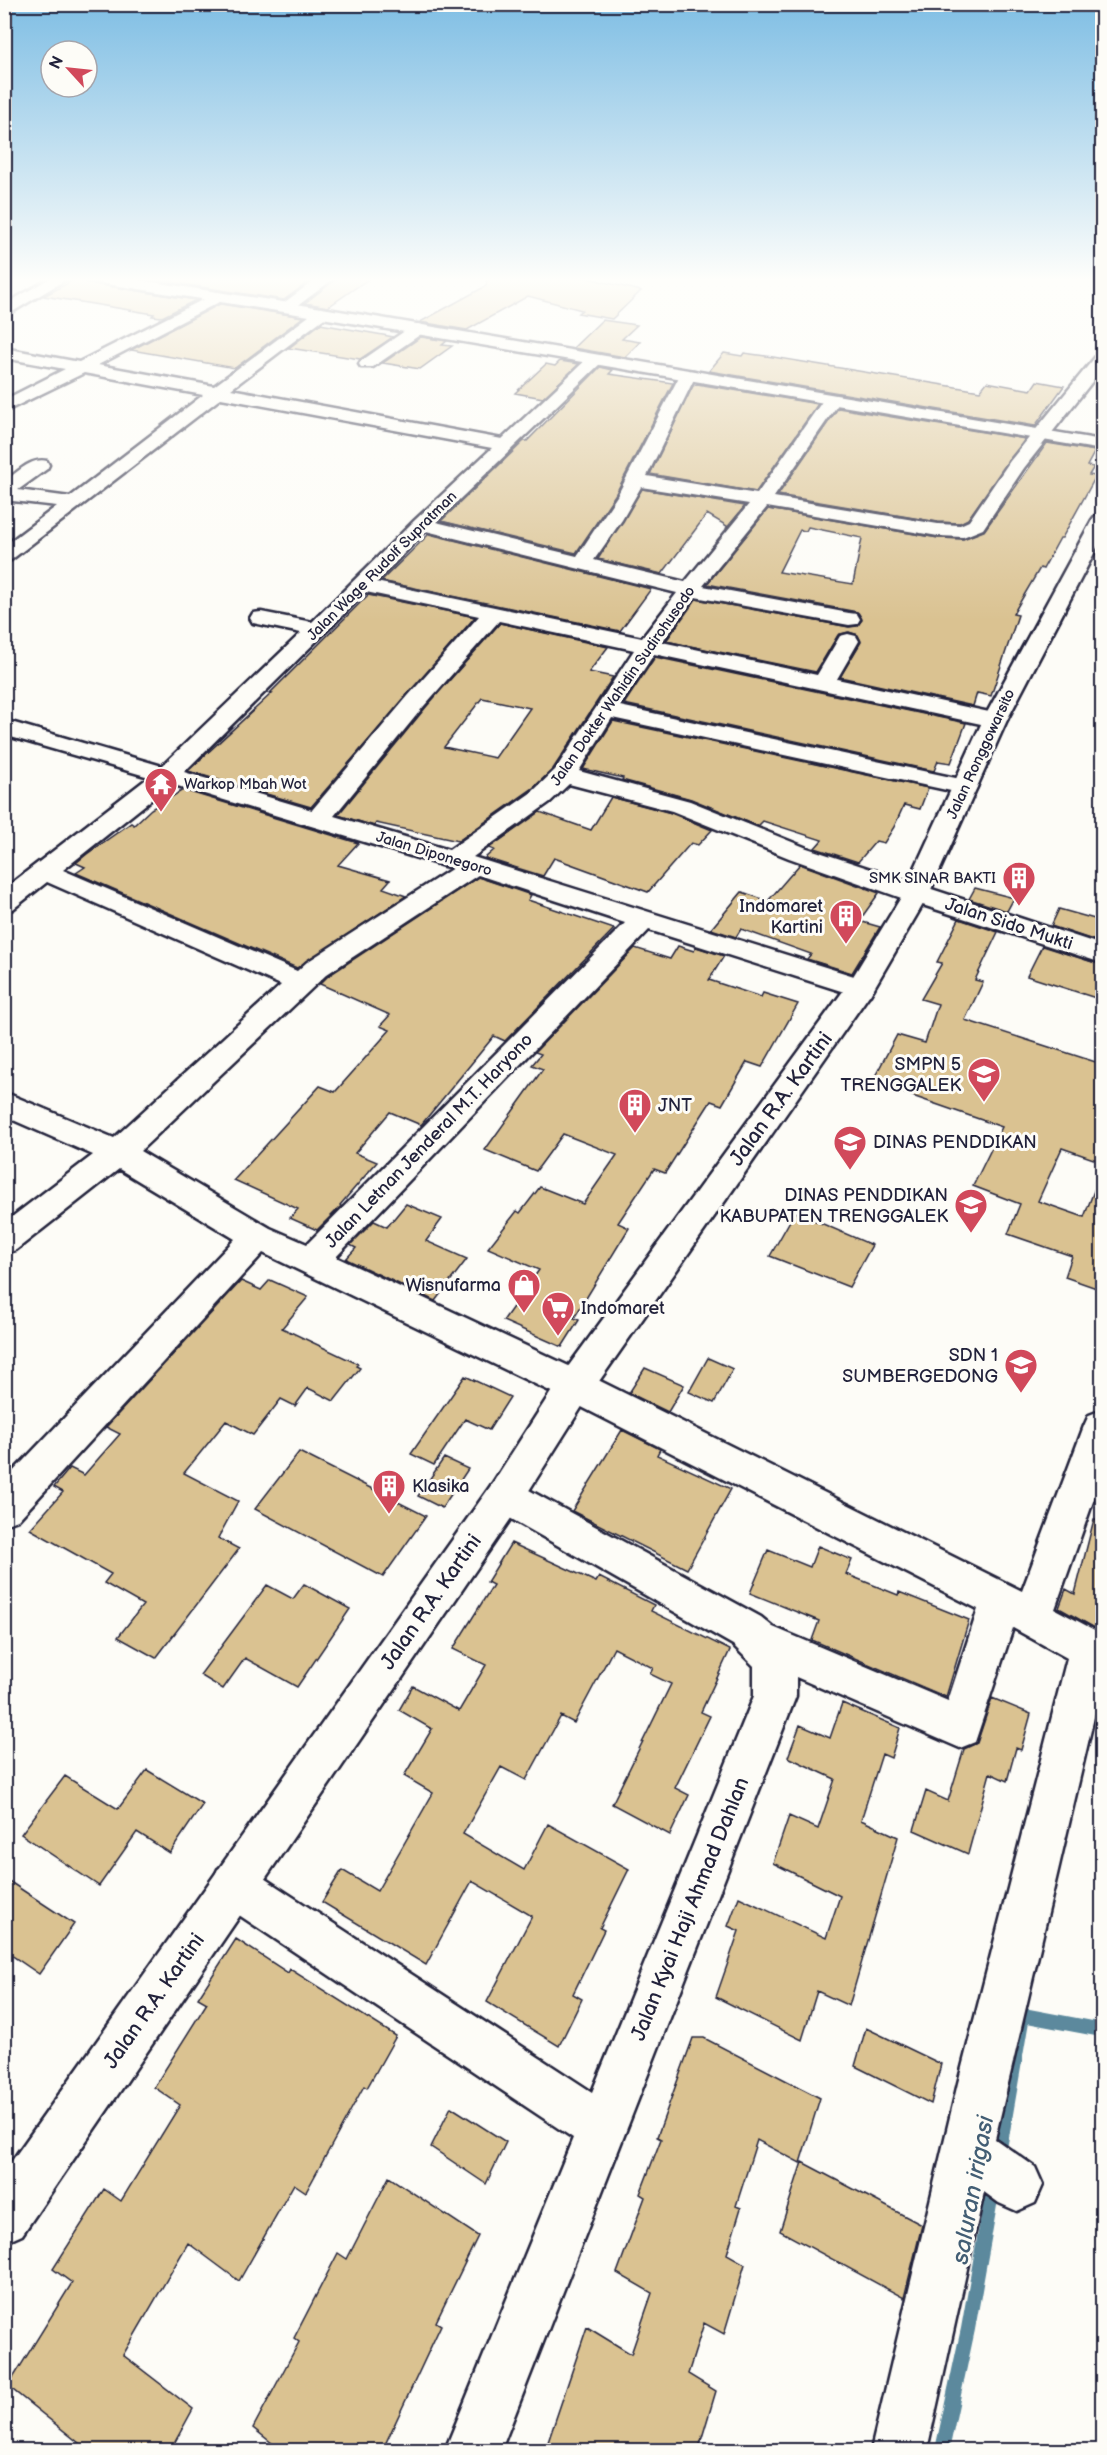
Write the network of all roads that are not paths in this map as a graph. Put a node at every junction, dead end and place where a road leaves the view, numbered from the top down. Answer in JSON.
{"nodes":[{"id":1,"x":215,"y":391,"type":"edge"},
{"id":2,"x":34,"y":392,"type":"edge"},
{"id":3,"x":218,"y":392,"type":"edge"},
{"id":4,"x":562,"y":392,"type":"edge"},
{"id":5,"x":680,"y":392,"type":"edge"},
{"id":6,"x":783,"y":392,"type":"edge"},
{"id":7,"x":1076,"y":392,"type":"edge"},
{"id":8,"x":832,"y":400,"type":"junction"},
{"id":9,"x":4,"y":407,"type":"edge"},
{"id":10,"x":1041,"y":434,"type":"junction"},
{"id":11,"x":507,"y":445,"type":"junction"},
{"id":12,"x":1102,"y":445,"type":"edge"},
{"id":13,"x":40,"y":465,"type":"dead end"},
{"id":14,"x":635,"y":480,"type":"junction"},
{"id":15,"x":4,"y":492,"type":"edge"},
{"id":16,"x":762,"y":501,"type":"junction"},
{"id":17,"x":75,"y":502,"type":"junction"},
{"id":18,"x":24,"y":516,"type":"dead end"},
{"id":19,"x":52,"y":520,"type":"junction"},
{"id":20,"x":1102,"y":520,"type":"edge"},
{"id":21,"x":422,"y":524,"type":"junction"},
{"id":22,"x":4,"y":556,"type":"edge"},
{"id":23,"x":581,"y":564,"type":"junction"},
{"id":24,"x":362,"y":585,"type":"junction"},
{"id":25,"x":692,"y":590,"type":"junction"},
{"id":26,"x":494,"y":613,"type":"junction"},
{"id":27,"x":261,"y":618,"type":"dead end"},
{"id":28,"x":317,"y":630,"type":"junction"},
{"id":29,"x":647,"y":647,"type":"junction"},
{"id":30,"x":823,"y":684,"type":"junction"},
{"id":31,"x":605,"y":710,"type":"junction"},
{"id":32,"x":995,"y":720,"type":"junction"},
{"id":33,"x":4,"y":727,"type":"edge"},
{"id":34,"x":168,"y":774,"type":"junction"},
{"id":35,"x":564,"y":775,"type":"junction"},
{"id":36,"x":965,"y":787,"type":"junction"},
{"id":37,"x":318,"y":819,"type":"junction"},
{"id":38,"x":463,"y":863,"type":"junction"},
{"id":39,"x":46,"y":872,"type":"junction"},
{"id":40,"x":916,"y":894,"type":"junction"},
{"id":41,"x":4,"y":903,"type":"edge"},
{"id":42,"x":645,"y":919,"type":"junction"},
{"id":43,"x":1102,"y":954,"type":"edge"},
{"id":44,"x":294,"y":980,"type":"junction"},
{"id":45,"x":860,"y":988,"type":"junction"},
{"id":46,"x":4,"y":1103,"type":"edge"},
{"id":47,"x":112,"y":1151,"type":"junction"},
{"id":48,"x":258,"y":1237,"type":"junction"},
{"id":49,"x":4,"y":1241,"type":"edge"},
{"id":50,"x":312,"y":1260,"type":"junction"},
{"id":51,"x":575,"y":1386,"type":"junction"},
{"id":52,"x":1102,"y":1426,"type":"edge"},
{"id":53,"x":505,"y":1496,"type":"junction"},
{"id":54,"x":4,"y":1508,"type":"edge"},
{"id":55,"x":1016,"y":1609,"type":"junction"},
{"id":56,"x":761,"y":1642,"type":"junction"},
{"id":57,"x":1096,"y":1652,"type":"edge"},
{"id":58,"x":234,"y":1885,"type":"junction"},
{"id":59,"x":602,"y":2128,"type":"junction"},
{"id":60,"x":4,"y":2217,"type":"edge"},
{"id":61,"x":472,"y":2451,"type":"edge"},
{"id":62,"x":899,"y":2451,"type":"edge"}],
"edges":[{"from":1,"to":17,"type":"street"},
{"from":2,"to":9,"type":"street"},
{"from":3,"to":11,"type":"street"},
{"from":4,"to":11,"type":"street","name":"Jalan Wage Rudolf Supratman"},
{"from":5,"to":14,"type":"street"},
{"from":6,"to":8,"type":"street"},
{"from":7,"to":10,"type":"street"},
{"from":8,"to":10,"type":"street"},
{"from":8,"to":16,"type":"street","name":"Jalan Dokter Wahidin Sudirohusodo"},
{"from":10,"to":12,"type":"street"},
{"from":10,"to":16,"type":"street"},
{"from":11,"to":21,"type":"street","name":"Jalan Wage Rudolf Supratman"},
{"from":13,"to":15,"type":"street"},
{"from":14,"to":16,"type":"street"},
{"from":14,"to":23,"type":"street"},
{"from":15,"to":17,"type":"street"},
{"from":16,"to":25,"type":"street","name":"Jalan Dokter Wahidin Sudirohusodo"},
{"from":17,"to":19,"type":"street"},
{"from":18,"to":19,"type":"street"},
{"from":19,"to":22,"type":"street"},
{"from":20,"to":32,"type":"street","name":"Jalan Ronggowarsito"},
{"from":21,"to":23,"type":"street"},
{"from":21,"to":24,"type":"street","name":"Jalan Wage Rudolf Supratman"},
{"from":23,"to":25,"type":"street"},
{"from":24,"to":26,"type":"street"},
{"from":24,"to":28,"type":"street","name":"Jalan Wage Rudolf Supratman"},
{"from":25,"to":29,"type":"street","name":"Jalan Dokter Wahidin Sudirohusodo"},
{"from":25,"to":30,"type":"street"},
{"from":26,"to":29,"type":"street"},
{"from":26,"to":37,"type":"street"},
{"from":27,"to":28,"type":"street"},
{"from":28,"to":34,"type":"street","name":"Jalan Wage Rudolf Supratman"},
{"from":29,"to":30,"type":"street"},
{"from":29,"to":31,"type":"street","name":"Jalan Dokter Wahidin Sudirohusodo"},
{"from":30,"to":32,"type":"street"},
{"from":31,"to":35,"type":"street","name":"Jalan Dokter Wahidin Sudirohusodo"},
{"from":31,"to":36,"type":"street"},
{"from":32,"to":36,"type":"street","name":"Jalan Ronggowarsito"},
{"from":33,"to":34,"type":"street","name":"Jalan Diponegoro"},
{"from":34,"to":37,"type":"street","name":"Jalan Diponegoro"},
{"from":34,"to":39,"type":"street","name":"Jalan Wage Rudolf Supratman"},
{"from":35,"to":38,"type":"street","name":"Jalan Dokter Wahidin Sudirohusodo"},
{"from":35,"to":40,"type":"street","name":"Jalan Sido Mukti"},
{"from":36,"to":40,"type":"street","name":"Jalan Ronggowarsito"},
{"from":37,"to":38,"type":"street","name":"Jalan Diponegoro"},
{"from":38,"to":42,"type":"street","name":"Jalan Diponegoro"},
{"from":38,"to":44,"type":"street","name":"Jalan Dokter Wahidin Sudirohusodo"},
{"from":39,"to":41,"type":"street","name":"Jalan Wage Rudolf Supratman"},
{"from":39,"to":44,"type":"street"},
{"from":40,"to":43,"type":"street","name":"Jalan Sido Mukti"},
{"from":40,"to":45,"type":"street","name":"Jalan Ronggowarsito"},
{"from":42,"to":45,"type":"street","name":"Jalan Diponegoro"},
{"from":42,"to":50,"type":"street","name":"Jalan Letnan Jenderal M.T. Haryono"},
{"from":44,"to":47,"type":"street","name":"Jalan Dokter Wahidin Sudirohusodo"},
{"from":45,"to":51,"type":"street","name":"Jalan R.A. Kartini"},
{"from":46,"to":47,"type":"street","name":"Jalan Letnan Jenderal M.T. Haryono"},
{"from":47,"to":48,"type":"street","name":"Jalan Letnan Jenderal M.T. Haryono"},
{"from":47,"to":49,"type":"street","name":"Jalan Dokter Wahidin Sudirohusodo"},
{"from":48,"to":50,"type":"street","name":"Jalan Letnan Jenderal M.T. Haryono"},
{"from":48,"to":54,"type":"street"},
{"from":50,"to":51,"type":"street"},
{"from":51,"to":53,"type":"street","name":"Jalan R.A. Kartini"},
{"from":51,"to":55,"type":"street"},
{"from":52,"to":55,"type":"street"},
{"from":53,"to":56,"type":"street","name":"Jalan Kyai Haji Ahmad Dahlan"},
{"from":53,"to":58,"type":"street","name":"Jalan R.A. Kartini"},
{"from":55,"to":56,"type":"street"},
{"from":55,"to":57,"type":"street"},
{"from":56,"to":59,"type":"street","name":"Jalan Kyai Haji Ahmad Dahlan"},
{"from":57,"to":62,"type":"street"},
{"from":58,"to":59,"type":"street"},
{"from":58,"to":60,"type":"street","name":"Jalan R.A. Kartini"},
{"from":59,"to":61,"type":"street","name":"Jalan Kyai Haji Ahmad Dahlan"}]}
